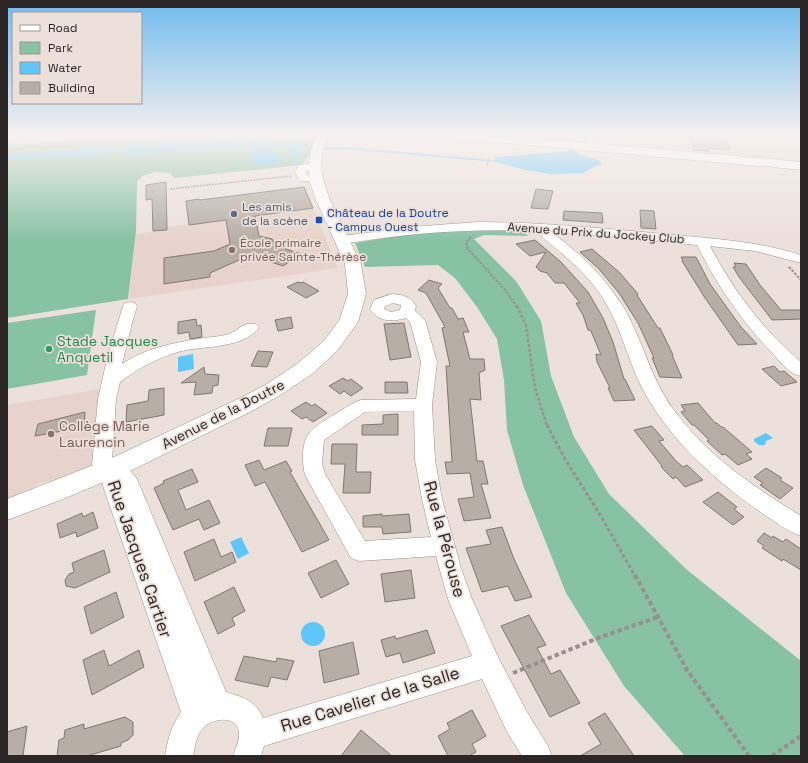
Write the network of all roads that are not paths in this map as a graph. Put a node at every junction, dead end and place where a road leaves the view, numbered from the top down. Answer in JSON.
{"nodes":[{"id":1,"x":300,"y":170,"type":"edge"},
{"id":2,"x":316,"y":170,"type":"edge"},
{"id":3,"x":317,"y":180,"type":"junction"},
{"id":4,"x":540,"y":227,"type":"junction"},
{"id":5,"x":342,"y":240,"type":"junction"},
{"id":6,"x":702,"y":242,"type":"junction"},
{"id":7,"x":801,"y":259,"type":"edge"},
{"id":8,"x":130,"y":306,"type":"dead end"},
{"id":9,"x":407,"y":312,"type":"dead end"},
{"id":10,"x":251,"y":327,"type":"dead end"},
{"id":11,"x":115,"y":359,"type":"junction"},
{"id":12,"x":135,"y":363,"type":"junction"},
{"id":13,"x":801,"y":371,"type":"edge"},
{"id":14,"x":112,"y":379,"type":"junction"},
{"id":15,"x":423,"y":405,"type":"junction"},
{"id":16,"x":110,"y":469,"type":"junction"},
{"id":17,"x":7,"y":510,"type":"edge"},
{"id":18,"x":801,"y":527,"type":"edge"},
{"id":19,"x":444,"y":546,"type":"junction"},
{"id":20,"x":492,"y":672,"type":"junction"},
{"id":21,"x":207,"y":710,"type":"junction"},
{"id":22,"x":250,"y":745,"type":"edge"},
{"id":23,"x":179,"y":756,"type":"edge"},
{"id":24,"x":538,"y":756,"type":"edge"}],
"edges":[{"from":1,"to":3,"type":"street"},
{"from":2,"to":3,"type":"main road","name":"Avenue de la Doutre"},
{"from":3,"to":5,"type":"main road","name":"Avenue de la Doutre"},
{"from":4,"to":5,"type":"street","name":"Avenue du Prix du Jockey Club"},
{"from":4,"to":6,"type":"street","name":"Avenue du Prix du Jockey Club"},
{"from":4,"to":18,"type":"street"},
{"from":5,"to":16,"type":"main road","name":"Avenue de la Doutre"},
{"from":6,"to":7,"type":"street","name":"Avenue du Prix du Jockey Club"},
{"from":6,"to":13,"type":"street"},
{"from":8,"to":11,"type":"street"},
{"from":9,"to":15,"type":"street","name":"Rue la Pérouse"},
{"from":10,"to":12,"type":"street"},
{"from":11,"to":12,"type":"street"},
{"from":11,"to":14,"type":"street"},
{"from":12,"to":14,"type":"street"},
{"from":14,"to":16,"type":"street"},
{"from":15,"to":19,"type":"street","name":"Rue la Pérouse"},
{"from":15,"to":19,"type":"street"},
{"from":16,"to":17,"type":"main road","name":"Avenue de la Doutre"},
{"from":16,"to":21,"type":"street","name":"Rue Jacques Cartier"},
{"from":19,"to":20,"type":"street","name":"Rue la Pérouse"},
{"from":20,"to":22,"type":"street","name":"Rue Cavelier de la Salle"},
{"from":20,"to":24,"type":"street","name":"Rue la Pérouse"},
{"from":21,"to":22,"type":"street"},
{"from":21,"to":23,"type":"street"}]}
